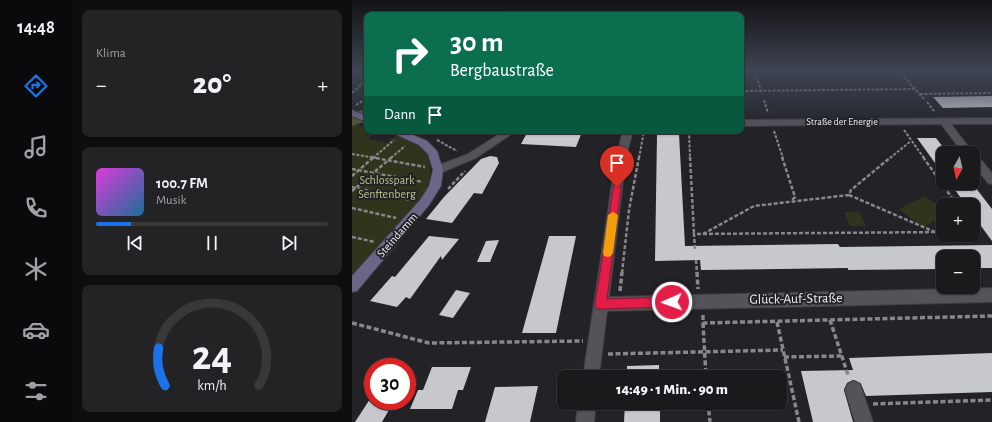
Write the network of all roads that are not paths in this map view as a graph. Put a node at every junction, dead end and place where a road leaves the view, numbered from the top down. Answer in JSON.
{"nodes":[{"id":1,"x":352,"y":110,"type":"edge"},
{"id":2,"x":364,"y":117,"type":"edge"},
{"id":3,"x":992,"y":121,"type":"edge"},
{"id":4,"x":943,"y":122,"type":"junction"},
{"id":5,"x":744,"y":123,"type":"edge"},
{"id":6,"x":404,"y":134,"type":"edge"},
{"id":7,"x":506,"y":134,"type":"edge"},
{"id":8,"x":627,"y":134,"type":"edge"},
{"id":9,"x":963,"y":146,"type":"edge"},
{"id":10,"x":980,"y":165,"type":"edge"},
{"id":11,"x":438,"y":170,"type":"junction"},
{"id":12,"x":992,"y":180,"type":"edge"},
{"id":13,"x":352,"y":286,"type":"edge"},
{"id":14,"x":992,"y":295,"type":"edge"},
{"id":15,"x":600,"y":304,"type":"junction"},
{"id":16,"x":592,"y":370,"type":"edge"},
{"id":17,"x":853,"y":390,"type":"road end"},
{"id":18,"x":586,"y":410,"type":"edge"},
{"id":19,"x":585,"y":422,"type":"edge"},
{"id":20,"x":864,"y":422,"type":"edge"}],
"edges":[{"from":1,"to":2,"type":"street"},
{"from":3,"to":4,"type":"street","name":"Straße der Energie"},
{"from":4,"to":5,"type":"street","name":"Straße der Energie"},
{"from":4,"to":9,"type":"street"},
{"from":6,"to":11,"type":"street"},
{"from":7,"to":11,"type":"street"},
{"from":8,"to":15,"type":"street"},
{"from":10,"to":12,"type":"street"},
{"from":11,"to":13,"type":"street","name":"Steindamm"},
{"from":14,"to":15,"type":"street","name":"Glück-Auf-Straße"},
{"from":15,"to":16,"type":"street"},
{"from":17,"to":20,"type":"street"},
{"from":18,"to":19,"type":"street"}]}
